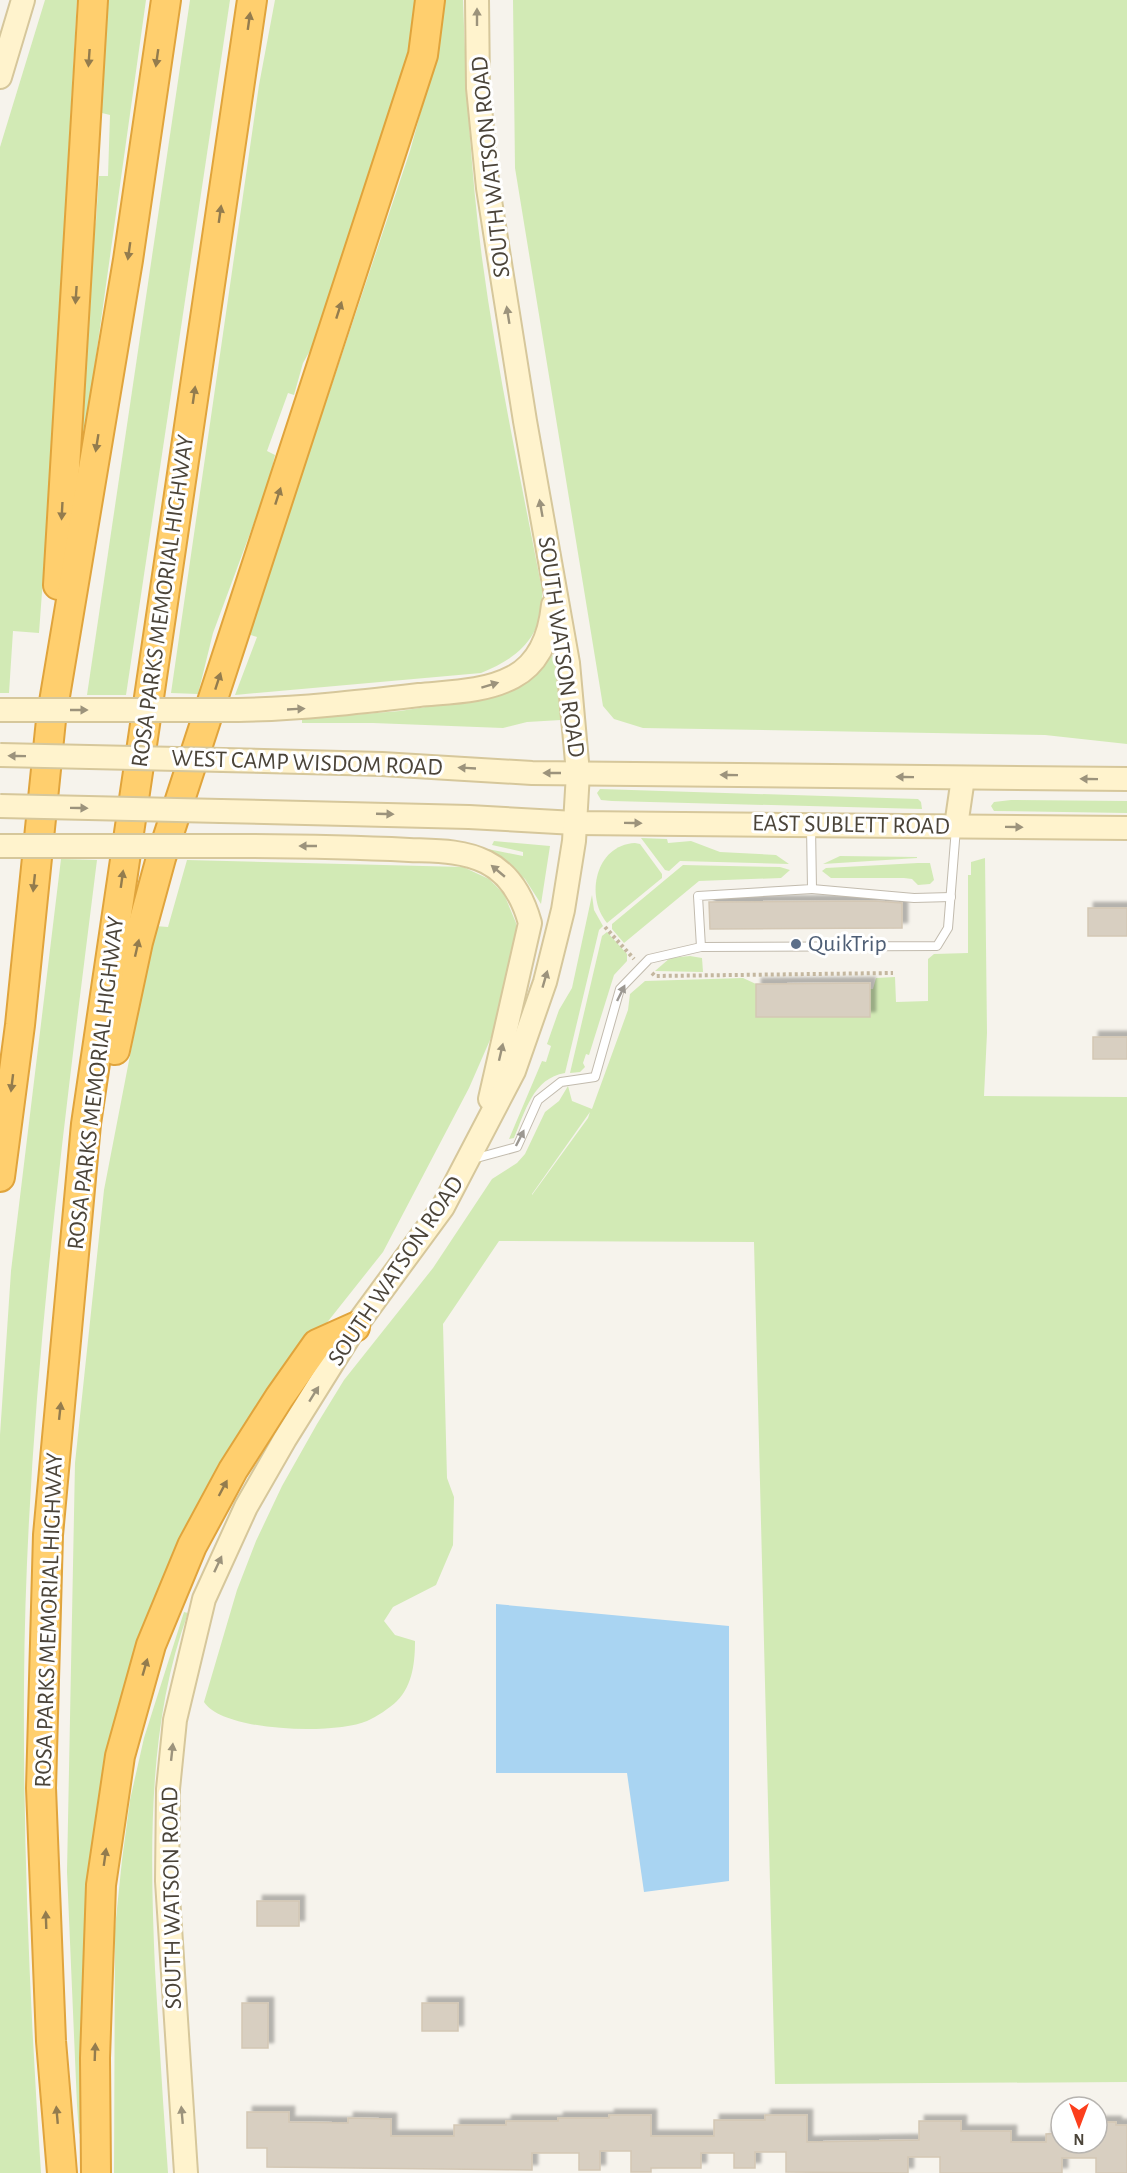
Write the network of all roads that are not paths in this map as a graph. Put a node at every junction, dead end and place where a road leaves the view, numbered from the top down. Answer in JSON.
{"nodes":[{"id":1,"x":23,"y":0,"type":"edge"},
{"id":2,"x":93,"y":0,"type":"edge"},
{"id":3,"x":166,"y":0,"type":"edge"},
{"id":4,"x":252,"y":0,"type":"edge"},
{"id":5,"x":430,"y":0,"type":"edge"},
{"id":6,"x":477,"y":0,"type":"edge"},
{"id":7,"x":0,"y":77,"type":"edge"},
{"id":8,"x":555,"y":586,"type":"junction"},
{"id":9,"x":0,"y":710,"type":"edge"},
{"id":10,"x":51,"y":720,"type":"junction"},
{"id":11,"x":0,"y":755,"type":"edge"},
{"id":12,"x":578,"y":773,"type":"junction"},
{"id":13,"x":963,"y":778,"type":"junction"},
{"id":14,"x":1127,"y":779,"type":"edge"},
{"id":15,"x":0,"y":806,"type":"edge"},
{"id":16,"x":575,"y":823,"type":"junction"},
{"id":17,"x":811,"y":825,"type":"junction"},
{"id":18,"x":956,"y":826,"type":"junction"},
{"id":19,"x":1127,"y":828,"type":"edge"},
{"id":20,"x":0,"y":846,"type":"edge"},
{"id":21,"x":812,"y":890,"type":"junction"},
{"id":22,"x":951,"y":897,"type":"junction"},
{"id":23,"x":700,"y":947,"type":"junction"},
{"id":24,"x":86,"y":1124,"type":"junction"},
{"id":25,"x":483,"y":1130,"type":"junction"},
{"id":26,"x":470,"y":1160,"type":"junction"},
{"id":27,"x":0,"y":1177,"type":"edge"},
{"id":28,"x":355,"y":1327,"type":"junction"},
{"id":29,"x":62,"y":2173,"type":"edge"},
{"id":30,"x":96,"y":2173,"type":"edge"},
{"id":31,"x":186,"y":2173,"type":"edge"}],
"edges":[{"from":1,"to":7,"type":"main road"},
{"from":2,"to":10,"type":"highway","one_way":true},
{"from":3,"to":10,"type":"highway","one_way":true},
{"from":24,"to":4,"type":"highway","name":"ROSA PARKS MEMORIAL HIGHWAY","one_way":true},
{"from":24,"to":5,"type":"highway","one_way":true},
{"from":8,"to":6,"type":"main road","name":"SOUTH WATSON ROAD","one_way":true},
{"from":9,"to":8,"type":"main road","one_way":true,"bridge":true},
{"from":8,"to":12,"type":"main road","name":"SOUTH WATSON ROAD"},
{"from":10,"to":27,"type":"highway","one_way":true},
{"from":12,"to":11,"type":"main road","name":"WEST CAMP WISDOM ROAD","one_way":true,"bridge":true},
{"from":13,"to":12,"type":"main road","name":"EAST SUBLETT ROAD","one_way":true},
{"from":12,"to":16,"type":"main road","name":"SOUTH WATSON ROAD"},
{"from":14,"to":13,"type":"main road","name":"EAST SUBLETT ROAD","one_way":true},
{"from":13,"to":18,"type":"main road"},
{"from":15,"to":16,"type":"main road","name":"WEST CAMP WISDOM ROAD","one_way":true,"bridge":true},
{"from":16,"to":17,"type":"main road","name":"EAST SUBLETT ROAD","one_way":true},
{"from":25,"to":16,"type":"main road","name":"SOUTH WATSON ROAD","one_way":true},
{"from":17,"to":18,"type":"main road","name":"EAST SUBLETT ROAD"},
{"from":17,"to":21,"type":"lane"},
{"from":18,"to":19,"type":"main road","name":"EAST SUBLETT ROAD","one_way":true},
{"from":18,"to":22,"type":"lane"},
{"from":25,"to":20,"type":"main road","one_way":true,"bridge":true},
{"from":21,"to":22,"type":"lane"},
{"from":21,"to":23,"type":"lane"},
{"from":22,"to":23,"type":"lane"},
{"from":26,"to":23,"type":"lane","one_way":true},
{"from":29,"to":24,"type":"highway","name":"ROSA PARKS MEMORIAL HIGHWAY","one_way":true},
{"from":25,"to":26,"type":"main road","name":"SOUTH WATSON ROAD"},
{"from":26,"to":28,"type":"main road","name":"SOUTH WATSON ROAD"},
{"from":30,"to":28,"type":"highway","one_way":true},
{"from":31,"to":28,"type":"main road","name":"SOUTH WATSON ROAD","one_way":true}]}
